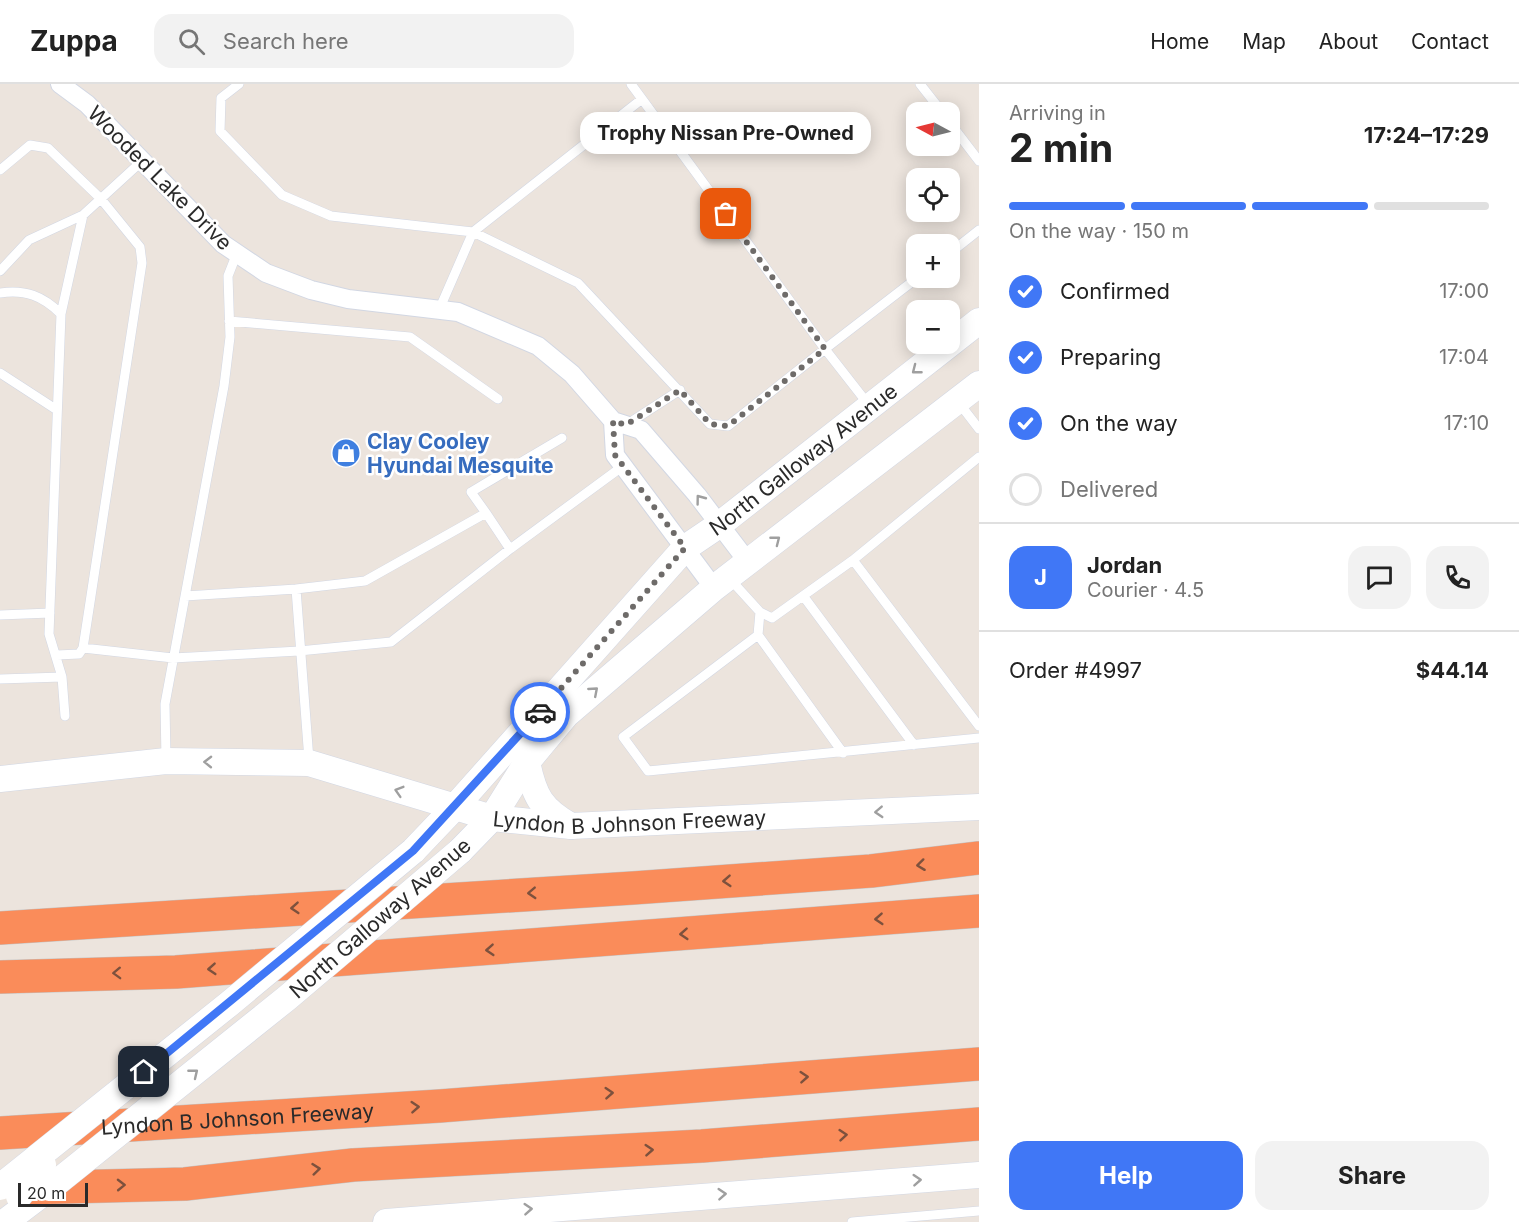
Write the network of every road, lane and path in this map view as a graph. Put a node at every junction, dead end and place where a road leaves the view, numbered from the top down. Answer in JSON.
{"nodes":[{"id":1,"x":60,"y":84,"type":"edge"},
{"id":2,"x":239,"y":84,"type":"edge"},
{"id":3,"x":631,"y":84,"type":"edge"},
{"id":4,"x":920,"y":84,"type":"edge"},
{"id":5,"x":642,"y":99,"type":"junction"},
{"id":6,"x":934,"y":102,"type":"edge"},
{"id":7,"x":960,"y":136,"type":"edge"},
{"id":8,"x":142,"y":161,"type":"junction"},
{"id":9,"x":979,"y":161,"type":"edge"},
{"id":10,"x":0,"y":170,"type":"edge"},
{"id":11,"x":100,"y":199,"type":"junction"},
{"id":12,"x":83,"y":215,"type":"junction"},
{"id":13,"x":979,"y":230,"type":"edge"},
{"id":14,"x":473,"y":232,"type":"junction"},
{"id":15,"x":960,"y":245,"type":"edge"},
{"id":16,"x":237,"y":253,"type":"junction"},
{"id":17,"x":0,"y":271,"type":"edge"},
{"id":18,"x":906,"y":287,"type":"edge"},
{"id":19,"x":0,"y":293,"type":"edge"},
{"id":20,"x":439,"y":310,"type":"junction"},
{"id":21,"x":61,"y":314,"type":"junction"},
{"id":22,"x":229,"y":321,"type":"junction"},
{"id":23,"x":979,"y":321,"type":"edge"},
{"id":24,"x":825,"y":349,"type":"junction"},
{"id":25,"x":0,"y":373,"type":"edge"},
{"id":26,"x":979,"y":384,"type":"edge"},
{"id":27,"x":680,"y":390,"type":"junction"},
{"id":28,"x":498,"y":399,"type":"dead end"},
{"id":29,"x":957,"y":401,"type":"junction"},
{"id":30,"x":870,"y":406,"type":"junction"},
{"id":31,"x":57,"y":410,"type":"junction"},
{"id":32,"x":619,"y":423,"type":"junction"},
{"id":33,"x":979,"y":429,"type":"edge"},
{"id":34,"x":562,"y":438,"type":"dead end"},
{"id":35,"x":979,"y":457,"type":"edge"},
{"id":36,"x":624,"y":466,"type":"junction"},
{"id":37,"x":486,"y":513,"type":"junction"},
{"id":38,"x":719,"y":525,"type":"junction"},
{"id":39,"x":685,"y":548,"type":"junction"},
{"id":40,"x":510,"y":549,"type":"junction"},
{"id":41,"x":853,"y":560,"type":"junction"},
{"id":42,"x":730,"y":576,"type":"junction"},
{"id":43,"x":296,"y":590,"type":"junction"},
{"id":44,"x":185,"y":596,"type":"junction"},
{"id":45,"x":804,"y":597,"type":"junction"},
{"id":46,"x":760,"y":612,"type":"junction"},
{"id":47,"x":50,"y":613,"type":"junction"},
{"id":48,"x":0,"y":615,"type":"edge"},
{"id":49,"x":758,"y":635,"type":"junction"},
{"id":50,"x":83,"y":648,"type":"junction"},
{"id":51,"x":299,"y":651,"type":"junction"},
{"id":52,"x":57,"y":654,"type":"junction"},
{"id":53,"x":173,"y":658,"type":"junction"},
{"id":54,"x":62,"y":676,"type":"junction"},
{"id":55,"x":0,"y":679,"type":"edge"},
{"id":56,"x":65,"y":716,"type":"dead end"},
{"id":57,"x":979,"y":726,"type":"edge"},
{"id":58,"x":979,"y":738,"type":"edge"},
{"id":59,"x":914,"y":745,"type":"junction"},
{"id":60,"x":843,"y":753,"type":"junction"},
{"id":61,"x":166,"y":761,"type":"junction"},
{"id":62,"x":527,"y":762,"type":"junction"},
{"id":63,"x":309,"y":763,"type":"junction"},
{"id":64,"x":0,"y":779,"type":"edge"},
{"id":65,"x":979,"y":807,"type":"edge"},
{"id":66,"x":454,"y":808,"type":"junction"},
{"id":67,"x":492,"y":818,"type":"junction"},
{"id":68,"x":571,"y":826,"type":"junction"},
{"id":69,"x":979,"y":858,"type":"edge"},
{"id":70,"x":979,"y":911,"type":"edge"},
{"id":71,"x":0,"y":928,"type":"edge"},
{"id":72,"x":0,"y":977,"type":"edge"},
{"id":73,"x":979,"y":1064,"type":"edge"},
{"id":74,"x":979,"y":1124,"type":"edge"},
{"id":75,"x":0,"y":1133,"type":"edge"},
{"id":76,"x":979,"y":1175,"type":"edge"},
{"id":77,"x":9,"y":1205,"type":"edge"},
{"id":78,"x":979,"y":1211,"type":"edge"},
{"id":79,"x":458,"y":1218,"type":"edge"},
{"id":80,"x":386,"y":1222,"type":"edge"},
{"id":81,"x":852,"y":1222,"type":"edge"}],
"edges":[{"from":1,"to":8,"type":"street","name":"Wooded Lake Drive"},
{"from":2,"to":14,"type":"lane"},
{"from":3,"to":5,"type":"lane"},
{"from":4,"to":6,"type":"lane"},
{"from":5,"to":14,"type":"lane"},
{"from":5,"to":24,"type":"lane"},
{"from":7,"to":9,"type":"lane"},
{"from":8,"to":11,"type":"lane"},
{"from":8,"to":16,"type":"street","name":"Wooded Lake Drive"},
{"from":10,"to":11,"type":"lane"},
{"from":11,"to":12,"type":"lane"},
{"from":11,"to":50,"type":"lane"},
{"from":12,"to":17,"type":"lane"},
{"from":12,"to":21,"type":"lane"},
{"from":13,"to":15,"type":"lane"},
{"from":14,"to":20,"type":"lane"},
{"from":14,"to":27,"type":"lane"},
{"from":16,"to":20,"type":"street","name":"Wooded Lake Drive"},
{"from":16,"to":22,"type":"lane"},
{"from":18,"to":24,"type":"lane"},
{"from":19,"to":21,"type":"lane"},
{"from":20,"to":32,"type":"street","name":"Wooded Lake Drive"},
{"from":21,"to":31,"type":"lane"},
{"from":22,"to":28,"type":"lane"},
{"from":22,"to":44,"type":"lane"},
{"from":23,"to":30,"type":"main road","name":"North Galloway Avenue","one_way":true},
{"from":24,"to":27,"type":"lane"},
{"from":24,"to":30,"type":"lane"},
{"from":25,"to":31,"type":"lane"},
{"from":26,"to":29,"type":"main road","name":"North Galloway Avenue"},
{"from":27,"to":32,"type":"lane"},
{"from":29,"to":33,"type":"lane"},
{"from":42,"to":29,"type":"main road","name":"North Galloway Avenue","one_way":true},
{"from":30,"to":38,"type":"main road","name":"North Galloway Avenue"},
{"from":31,"to":47,"type":"lane"},
{"from":32,"to":36,"type":"street"},
{"from":38,"to":32,"type":"street","name":"Wooded Lake Drive","one_way":true},
{"from":34,"to":37,"type":"lane"},
{"from":35,"to":41,"type":"lane"},
{"from":36,"to":39,"type":"street"},
{"from":36,"to":40,"type":"lane"},
{"from":37,"to":40,"type":"lane"},
{"from":37,"to":43,"type":"lane"},
{"from":38,"to":39,"type":"main road","name":"North Galloway Avenue"},
{"from":38,"to":42,"type":"street","name":"Wooded Lake Drive"},
{"from":39,"to":42,"type":"street"},
{"from":39,"to":66,"type":"main road","name":"North Galloway Avenue"},
{"from":40,"to":51,"type":"lane"},
{"from":41,"to":45,"type":"lane"},
{"from":41,"to":57,"type":"lane"},
{"from":42,"to":46,"type":"lane"},
{"from":62,"to":42,"type":"main road","name":"North Galloway Avenue","one_way":true},
{"from":43,"to":44,"type":"lane"},
{"from":43,"to":51,"type":"lane"},
{"from":44,"to":53,"type":"lane"},
{"from":45,"to":46,"type":"lane"},
{"from":45,"to":59,"type":"lane"},
{"from":46,"to":49,"type":"lane"},
{"from":47,"to":48,"type":"lane"},
{"from":47,"to":52,"type":"lane"},
{"from":49,"to":60,"type":"lane"},
{"from":49,"to":60,"type":"lane"},
{"from":50,"to":52,"type":"lane"},
{"from":50,"to":53,"type":"lane"},
{"from":51,"to":53,"type":"lane"},
{"from":51,"to":63,"type":"lane"},
{"from":52,"to":54,"type":"lane"},
{"from":53,"to":61,"type":"lane"},
{"from":54,"to":55,"type":"lane"},
{"from":54,"to":56,"type":"lane"},
{"from":58,"to":59,"type":"lane"},
{"from":59,"to":60,"type":"lane"},
{"from":63,"to":61,"type":"main road","name":"Lyndon B Johnson Freeway","one_way":true},
{"from":61,"to":64,"type":"main road","name":"Lyndon B Johnson Freeway"},
{"from":62,"to":67,"type":"main road","name":"North Galloway Avenue"},
{"from":62,"to":68,"type":"main road"},
{"from":66,"to":63,"type":"main road","name":"Lyndon B Johnson Freeway","one_way":true},
{"from":65,"to":68,"type":"main road","name":"Lyndon B Johnson Freeway","one_way":true},
{"from":66,"to":67,"type":"main road","name":"Lyndon B Johnson Freeway"},
{"from":66,"to":77,"type":"main road","name":"North Galloway Avenue","bridge":true},
{"from":67,"to":68,"type":"main road","name":"Lyndon B Johnson Freeway"},
{"from":77,"to":67,"type":"main road","name":"North Galloway Avenue","one_way":true,"bridge":true},
{"from":69,"to":71,"type":"highway","one_way":true},
{"from":70,"to":72,"type":"highway","one_way":true},
{"from":75,"to":73,"type":"highway","name":"Lyndon B Johnson Freeway","one_way":true},
{"from":77,"to":74,"type":"highway","one_way":true},
{"from":79,"to":76,"type":"main road","one_way":true},
{"from":78,"to":81,"type":"lane"},
{"from":79,"to":80,"type":"main road"}]}
